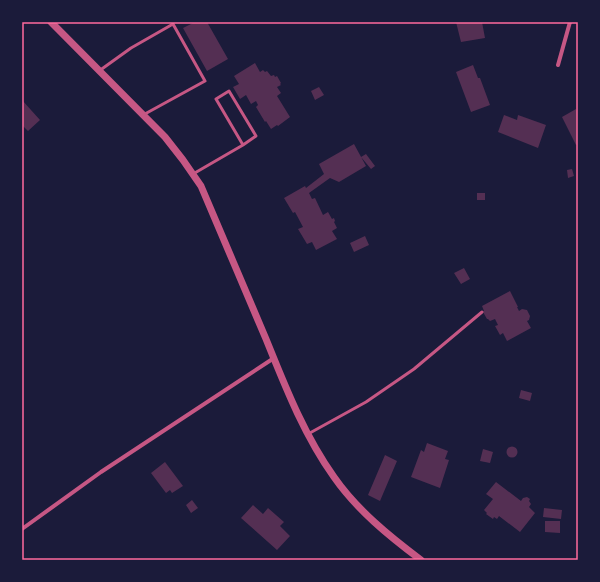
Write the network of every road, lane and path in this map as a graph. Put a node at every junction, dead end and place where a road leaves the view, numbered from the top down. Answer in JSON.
{"nodes":[{"id":1,"x":51,"y":22,"type":"edge"},
{"id":2,"x":570,"y":22,"type":"edge"},
{"id":3,"x":558,"y":65,"type":"dead end"},
{"id":4,"x":99,"y":71,"type":"junction"},
{"id":5,"x":143,"y":115,"type":"junction"},
{"id":6,"x":243,"y":145,"type":"junction"},
{"id":7,"x":193,"y":174,"type":"junction"},
{"id":8,"x":482,"y":312,"type":"dead end"},
{"id":9,"x":274,"y":358,"type":"junction"},
{"id":10,"x":308,"y":434,"type":"junction"},
{"id":11,"x":22,"y":529,"type":"edge"},
{"id":12,"x":421,"y":560,"type":"edge"}],
"edges":[{"from":1,"to":4,"type":"street"},
{"from":2,"to":3,"type":"street"},
{"from":4,"to":5,"type":"street"},
{"from":4,"to":5,"type":"lane"},
{"from":5,"to":7,"type":"street"},
{"from":6,"to":6,"type":"lane"},
{"from":6,"to":7,"type":"lane"},
{"from":7,"to":9,"type":"street"},
{"from":8,"to":10,"type":"lane"},
{"from":9,"to":10,"type":"street"},
{"from":9,"to":11,"type":"street"},
{"from":10,"to":12,"type":"street"}]}
